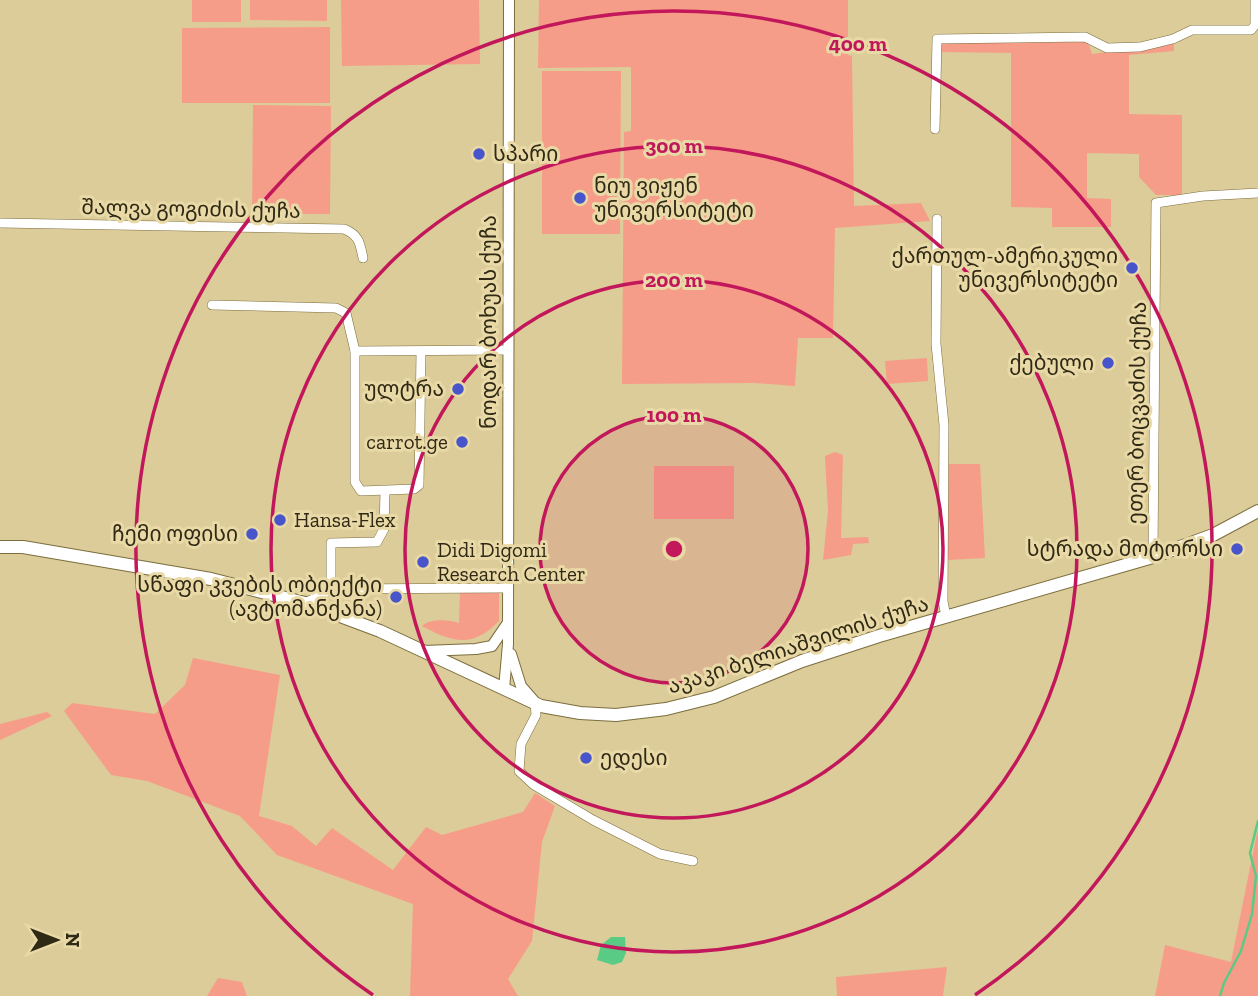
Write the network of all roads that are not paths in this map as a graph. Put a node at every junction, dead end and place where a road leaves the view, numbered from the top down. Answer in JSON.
{"nodes":[{"id":1,"x":509,"y":0,"type":"edge"},
{"id":2,"x":1255,"y":0,"type":"edge"},
{"id":3,"x":935,"y":129,"type":"dead end"},
{"id":4,"x":1258,"y":193,"type":"edge"},
{"id":5,"x":937,"y":219,"type":"dead end"},
{"id":6,"x":0,"y":223,"type":"edge"},
{"id":7,"x":363,"y":258,"type":"dead end"},
{"id":8,"x":212,"y":305,"type":"dead end"},
{"id":9,"x":508,"y":350,"type":"junction"},
{"id":10,"x":355,"y":351,"type":"junction"},
{"id":11,"x":421,"y":352,"type":"junction"},
{"id":12,"x":384,"y":491,"type":"junction"},
{"id":13,"x":1258,"y":511,"type":"edge"},
{"id":14,"x":0,"y":538,"type":"edge"},
{"id":15,"x":0,"y":547,"type":"edge"},
{"id":16,"x":23,"y":547,"type":"junction"},
{"id":17,"x":1153,"y":557,"type":"junction"},
{"id":18,"x":507,"y":588,"type":"junction"},
{"id":19,"x":331,"y":589,"type":"junction"},
{"id":20,"x":305,"y":603,"type":"junction"},
{"id":21,"x":946,"y":617,"type":"junction"},
{"id":22,"x":507,"y":624,"type":"junction"},
{"id":23,"x":508,"y":644,"type":"junction"},
{"id":24,"x":423,"y":651,"type":"junction"},
{"id":25,"x":504,"y":689,"type":"junction"},
{"id":26,"x":535,"y":703,"type":"junction"},
{"id":27,"x":694,"y":861,"type":"dead end"}],
"edges":[{"from":1,"to":9,"type":"street","name":"ნოდარ ბოხუას ქუჩა"},
{"from":2,"to":3,"type":"street"},
{"from":4,"to":17,"type":"street","name":"ეთერ ბოცვაძის ქუჩა"},
{"from":5,"to":21,"type":"street"},
{"from":6,"to":7,"type":"street","name":"შალვა გოგიძის ქუჩა"},
{"from":8,"to":10,"type":"street"},
{"from":9,"to":11,"type":"street"},
{"from":9,"to":18,"type":"street","name":"ნოდარ ბოხუას ქუჩა"},
{"from":10,"to":11,"type":"street"},
{"from":10,"to":12,"type":"street"},
{"from":11,"to":12,"type":"street"},
{"from":12,"to":19,"type":"street"},
{"from":13,"to":17,"type":"main road","name":"აკაკი ბელიაშვილის ქუჩა"},
{"from":14,"to":16,"type":"main road","name":"აკაკი ბელიაშვილის ქუჩა"},
{"from":15,"to":16,"type":"main road","name":"აკაკი ბელიაშვილის ქუჩა"},
{"from":16,"to":20,"type":"main road","name":"აკაკი ბელიაშვილის ქუჩა"},
{"from":17,"to":21,"type":"main road","name":"აკაკი ბელიაშვილის ქუჩა"},
{"from":18,"to":19,"type":"street"},
{"from":18,"to":22,"type":"street","name":"ნოდარ ბოხუას ქუჩა"},
{"from":19,"to":20,"type":"street"},
{"from":20,"to":24,"type":"main road","name":"აკაკი ბელიაშვილის ქუჩა"},
{"from":21,"to":26,"type":"main road","name":"აკაკი ბელიაშვილის ქუჩა"},
{"from":22,"to":23,"type":"street","name":"ნოდარ ბოხუას ქუჩა"},
{"from":22,"to":24,"type":"street"},
{"from":23,"to":25,"type":"street"},
{"from":23,"to":26,"type":"street"},
{"from":24,"to":25,"type":"main road","name":"აკაკი ბელიაშვილის ქუჩა"},
{"from":25,"to":26,"type":"main road","name":"აკაკი ბელიაშვილის ქუჩა"},
{"from":26,"to":27,"type":"street"}]}
